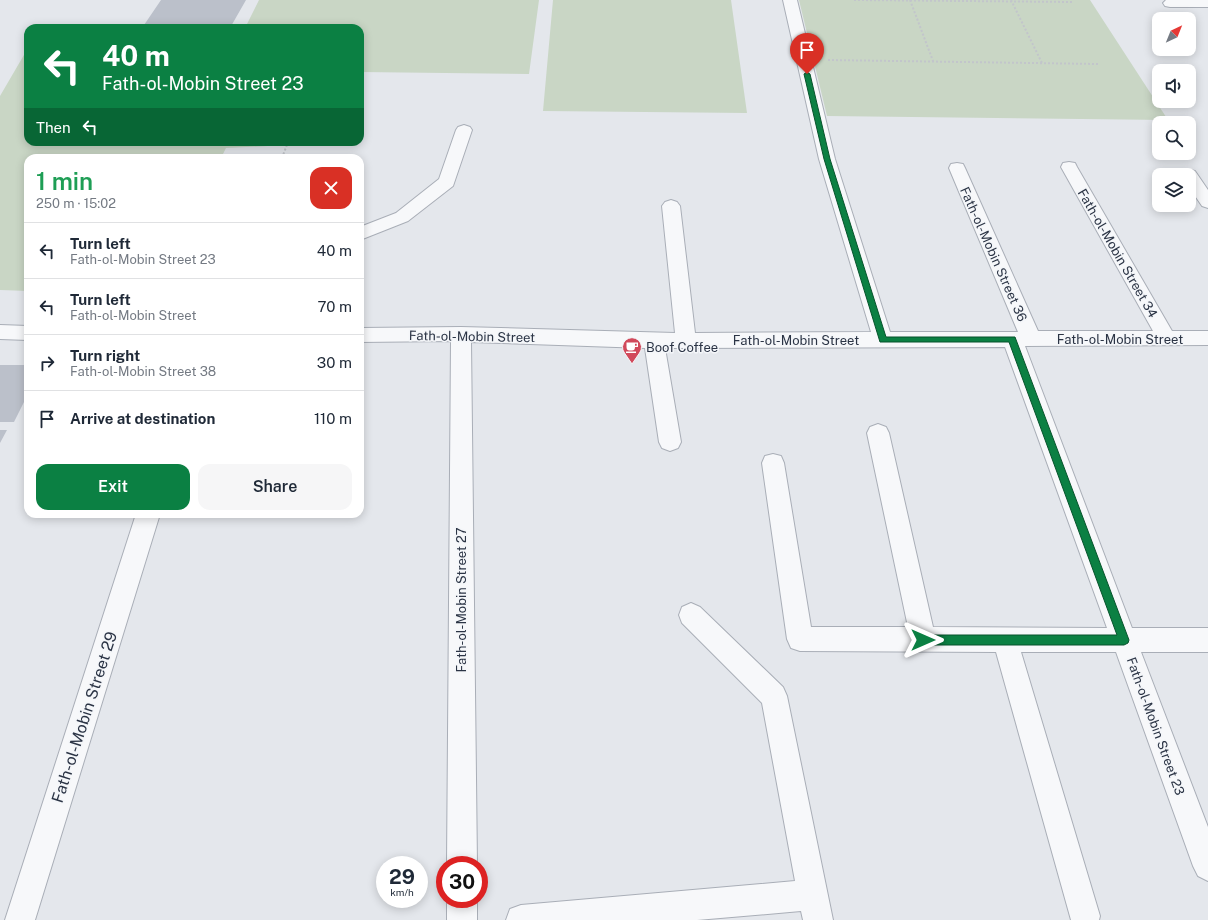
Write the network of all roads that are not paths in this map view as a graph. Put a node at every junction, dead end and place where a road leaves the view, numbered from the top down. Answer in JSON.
{"nodes":[{"id":1,"x":790,"y":0,"type":"edge"},
{"id":2,"x":1208,"y":3,"type":"edge"},
{"id":3,"x":1172,"y":5,"type":"edge"},
{"id":4,"x":464,"y":130,"type":"dead end"},
{"id":5,"x":1069,"y":167,"type":"dead end"},
{"id":6,"x":957,"y":168,"type":"dead end"},
{"id":7,"x":1196,"y":185,"type":"edge"},
{"id":8,"x":1208,"y":202,"type":"edge"},
{"id":9,"x":671,"y":206,"type":"dead end"},
{"id":10,"x":364,"y":232,"type":"edge"},
{"id":11,"x":0,"y":332,"type":"edge"},
{"id":12,"x":24,"y":333,"type":"edge"},
{"id":13,"x":460,"y":334,"type":"junction"},
{"id":14,"x":364,"y":335,"type":"edge"},
{"id":15,"x":1167,"y":338,"type":"junction"},
{"id":16,"x":1208,"y":338,"type":"edge"},
{"id":17,"x":1022,"y":339,"type":"junction"},
{"id":18,"x":686,"y":340,"type":"junction"},
{"id":19,"x":883,"y":340,"type":"junction"},
{"id":20,"x":654,"y":341,"type":"junction"},
{"id":21,"x":878,"y":433,"type":"dead end"},
{"id":22,"x":670,"y":442,"type":"dead end"},
{"id":23,"x":773,"y":463,"type":"dead end"},
{"id":24,"x":147,"y":518,"type":"edge"},
{"id":25,"x":691,"y":615,"type":"dead end"},
{"id":26,"x":923,"y":640,"type":"junction"},
{"id":27,"x":1005,"y":640,"type":"junction"},
{"id":28,"x":1124,"y":640,"type":"junction"},
{"id":29,"x":1208,"y":640,"type":"edge"},
{"id":30,"x":462,"y":856,"type":"edge"},
{"id":31,"x":1208,"y":866,"type":"edge"},
{"id":32,"x":815,"y":907,"type":"edge"},
{"id":33,"x":462,"y":908,"type":"edge"},
{"id":34,"x":1085,"y":916,"type":"dead end"},
{"id":35,"x":20,"y":920,"type":"edge"},
{"id":36,"x":462,"y":920,"type":"edge"},
{"id":37,"x":521,"y":920,"type":"edge"}],
"edges":[{"from":1,"to":19,"type":"street"},
{"from":2,"to":3,"type":"street"},
{"from":4,"to":10,"type":"street"},
{"from":5,"to":15,"type":"street","name":"Fath-ol-Mobin Street 34"},
{"from":6,"to":17,"type":"street","name":"Fath-ol-Mobin Street 36"},
{"from":7,"to":8,"type":"street"},
{"from":9,"to":18,"type":"street"},
{"from":11,"to":12,"type":"street"},
{"from":13,"to":14,"type":"street","name":"Fath-ol-Mobin Street"},
{"from":13,"to":20,"type":"street","name":"Fath-ol-Mobin Street"},
{"from":13,"to":30,"type":"street","name":"Fath-ol-Mobin Street 27"},
{"from":15,"to":16,"type":"street","name":"Fath-ol-Mobin Street"},
{"from":15,"to":17,"type":"street","name":"Fath-ol-Mobin Street"},
{"from":17,"to":19,"type":"street","name":"Fath-ol-Mobin Street"},
{"from":17,"to":28,"type":"street","name":"Fath-ol-Mobin Street 23"},
{"from":18,"to":19,"type":"street","name":"Fath-ol-Mobin Street"},
{"from":18,"to":20,"type":"street","name":"Fath-ol-Mobin Street"},
{"from":20,"to":22,"type":"street"},
{"from":21,"to":26,"type":"street"},
{"from":23,"to":26,"type":"street"},
{"from":24,"to":35,"type":"street","name":"Fath-ol-Mobin Street 29"},
{"from":25,"to":32,"type":"street"},
{"from":26,"to":27,"type":"street"},
{"from":27,"to":28,"type":"street"},
{"from":27,"to":34,"type":"street"},
{"from":28,"to":29,"type":"street"},
{"from":28,"to":31,"type":"street","name":"Fath-ol-Mobin Street 23"},
{"from":32,"to":37,"type":"street"},
{"from":33,"to":36,"type":"street"}]}
